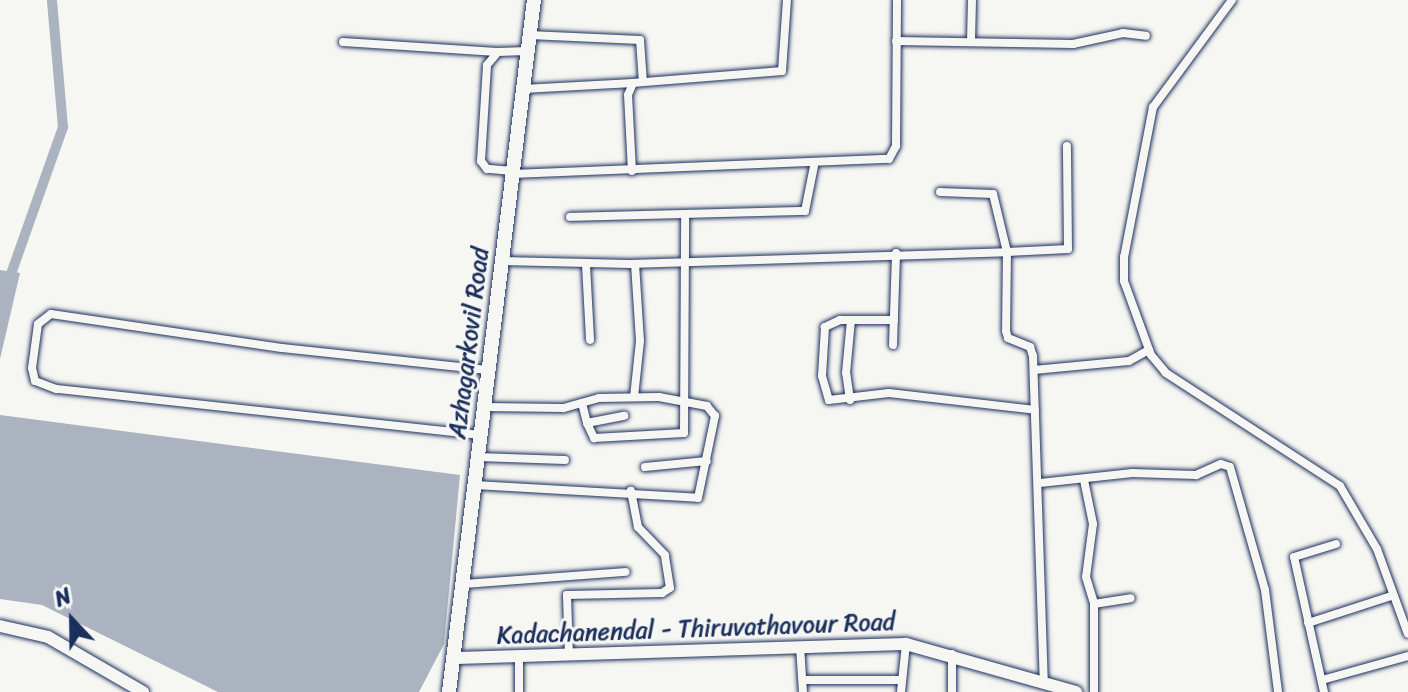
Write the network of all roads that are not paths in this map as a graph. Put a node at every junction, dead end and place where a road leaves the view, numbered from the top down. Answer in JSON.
{"nodes":[{"id":1,"x":534,"y":0,"type":"edge"},
{"id":2,"x":787,"y":0,"type":"edge"},
{"id":3,"x":897,"y":0,"type":"edge"},
{"id":4,"x":972,"y":0,"type":"edge"},
{"id":5,"x":1232,"y":0,"type":"edge"},
{"id":6,"x":529,"y":35,"type":"junction"},
{"id":7,"x":1146,"y":36,"type":"dead end"},
{"id":8,"x":896,"y":41,"type":"junction"},
{"id":9,"x":971,"y":41,"type":"junction"},
{"id":10,"x":343,"y":42,"type":"dead end"},
{"id":11,"x":527,"y":51,"type":"junction"},
{"id":12,"x":498,"y":52,"type":"junction"},
{"id":13,"x":643,"y":79,"type":"junction"},
{"id":14,"x":633,"y":83,"type":"junction"},
{"id":15,"x":522,"y":89,"type":"junction"},
{"id":16,"x":1067,"y":146,"type":"dead end"},
{"id":17,"x":814,"y":166,"type":"junction"},
{"id":18,"x":632,"y":171,"type":"junction"},
{"id":19,"x":511,"y":172,"type":"junction"},
{"id":20,"x":940,"y":192,"type":"dead end"},
{"id":21,"x":685,"y":216,"type":"junction"},
{"id":22,"x":570,"y":217,"type":"dead end"},
{"id":23,"x":1007,"y":252,"type":"junction"},
{"id":24,"x":896,"y":253,"type":"junction"},
{"id":25,"x":501,"y":261,"type":"junction"},
{"id":26,"x":686,"y":261,"type":"junction"},
{"id":27,"x":635,"y":264,"type":"junction"},
{"id":28,"x":586,"y":265,"type":"junction"},
{"id":29,"x":851,"y":320,"type":"junction"},
{"id":30,"x":894,"y":320,"type":"junction"},
{"id":31,"x":590,"y":340,"type":"dead end"},
{"id":32,"x":893,"y":345,"type":"dead end"},
{"id":33,"x":1149,"y":350,"type":"junction"},
{"id":34,"x":488,"y":370,"type":"junction"},
{"id":35,"x":1034,"y":370,"type":"junction"},
{"id":36,"x":634,"y":397,"type":"junction"},
{"id":37,"x":850,"y":400,"type":"junction"},
{"id":38,"x":688,"y":402,"type":"junction"},
{"id":39,"x":582,"y":403,"type":"junction"},
{"id":40,"x":484,"y":407,"type":"junction"},
{"id":41,"x":1035,"y":410,"type":"junction"},
{"id":42,"x":624,"y":416,"type":"dead end"},
{"id":43,"x":587,"y":423,"type":"junction"},
{"id":44,"x":481,"y":435,"type":"junction"},
{"id":45,"x":478,"y":457,"type":"junction"},
{"id":46,"x":565,"y":460,"type":"dead end"},
{"id":47,"x":707,"y":461,"type":"junction"},
{"id":48,"x":645,"y":467,"type":"dead end"},
{"id":49,"x":1084,"y":480,"type":"junction"},
{"id":50,"x":1040,"y":483,"type":"junction"},
{"id":51,"x":475,"y":485,"type":"junction"},
{"id":52,"x":631,"y":491,"type":"junction"},
{"id":53,"x":1336,"y":544,"type":"dead end"},
{"id":54,"x":626,"y":572,"type":"dead end"},
{"id":55,"x":465,"y":584,"type":"junction"},
{"id":56,"x":1394,"y":595,"type":"junction"},
{"id":57,"x":1131,"y":598,"type":"dead end"},
{"id":58,"x":1094,"y":604,"type":"junction"},
{"id":59,"x":1308,"y":623,"type":"junction"},
{"id":60,"x":0,"y":626,"type":"edge"},
{"id":61,"x":1408,"y":634,"type":"edge"},
{"id":62,"x":906,"y":644,"type":"junction"},
{"id":63,"x":800,"y":646,"type":"junction"},
{"id":64,"x":952,"y":653,"type":"junction"},
{"id":65,"x":1408,"y":656,"type":"edge"},
{"id":66,"x":569,"y":657,"type":"junction"},
{"id":67,"x":455,"y":658,"type":"junction"},
{"id":68,"x":519,"y":658,"type":"junction"},
{"id":69,"x":1029,"y":678,"type":"junction"},
{"id":70,"x":803,"y":680,"type":"junction"},
{"id":71,"x":902,"y":680,"type":"junction"},
{"id":72,"x":1322,"y":680,"type":"junction"},
{"id":73,"x":1044,"y":682,"type":"junction"},
{"id":74,"x":143,"y":692,"type":"edge"},
{"id":75,"x":449,"y":692,"type":"edge"},
{"id":76,"x":519,"y":692,"type":"edge"},
{"id":77,"x":803,"y":692,"type":"edge"},
{"id":78,"x":901,"y":692,"type":"edge"},
{"id":79,"x":952,"y":692,"type":"edge"},
{"id":80,"x":1028,"y":692,"type":"edge"},
{"id":81,"x":1076,"y":692,"type":"edge"},
{"id":82,"x":1094,"y":692,"type":"edge"},
{"id":83,"x":1278,"y":692,"type":"edge"},
{"id":84,"x":1324,"y":692,"type":"edge"}],
"edges":[{"from":1,"to":6,"type":"main road","name":"Azhagarkovil Road"},
{"from":2,"to":13,"type":"street"},
{"from":3,"to":8,"type":"street"},
{"from":4,"to":9,"type":"street"},
{"from":5,"to":33,"type":"street"},
{"from":6,"to":11,"type":"main road","name":"Azhagarkovil Road"},
{"from":6,"to":13,"type":"street"},
{"from":7,"to":9,"type":"street"},
{"from":8,"to":9,"type":"street"},
{"from":8,"to":17,"type":"street"},
{"from":10,"to":12,"type":"street"},
{"from":11,"to":12,"type":"street"},
{"from":11,"to":15,"type":"main road","name":"Azhagarkovil Road"},
{"from":12,"to":19,"type":"street"},
{"from":13,"to":14,"type":"street"},
{"from":14,"to":15,"type":"street"},
{"from":14,"to":18,"type":"street"},
{"from":15,"to":19,"type":"main road","name":"Azhagarkovil Road"},
{"from":16,"to":23,"type":"street"},
{"from":17,"to":18,"type":"street"},
{"from":17,"to":21,"type":"street"},
{"from":18,"to":19,"type":"street"},
{"from":19,"to":25,"type":"main road","name":"Azhagarkovil Road"},
{"from":20,"to":23,"type":"street"},
{"from":21,"to":22,"type":"street"},
{"from":21,"to":26,"type":"street"},
{"from":23,"to":24,"type":"street"},
{"from":23,"to":35,"type":"street"},
{"from":24,"to":26,"type":"street"},
{"from":24,"to":30,"type":"street"},
{"from":25,"to":28,"type":"street"},
{"from":25,"to":34,"type":"main road","name":"Azhagarkovil Road"},
{"from":26,"to":27,"type":"street"},
{"from":26,"to":38,"type":"street"},
{"from":27,"to":28,"type":"street"},
{"from":27,"to":36,"type":"street"},
{"from":28,"to":31,"type":"street"},
{"from":29,"to":30,"type":"street"},
{"from":29,"to":37,"type":"street"},
{"from":29,"to":37,"type":"street"},
{"from":30,"to":32,"type":"street"},
{"from":33,"to":35,"type":"street"},
{"from":33,"to":56,"type":"street"},
{"from":34,"to":40,"type":"main road","name":"Azhagarkovil Road"},
{"from":34,"to":44,"type":"street"},
{"from":35,"to":41,"type":"street"},
{"from":36,"to":38,"type":"street"},
{"from":36,"to":39,"type":"street"},
{"from":37,"to":41,"type":"street"},
{"from":38,"to":43,"type":"street"},
{"from":38,"to":47,"type":"street"},
{"from":39,"to":40,"type":"street"},
{"from":39,"to":43,"type":"street"},
{"from":40,"to":44,"type":"main road","name":"Azhagarkovil Road"},
{"from":41,"to":50,"type":"street"},
{"from":42,"to":43,"type":"street"},
{"from":44,"to":45,"type":"main road","name":"Azhagarkovil Road"},
{"from":45,"to":46,"type":"street"},
{"from":45,"to":51,"type":"main road","name":"Azhagarkovil Road"},
{"from":47,"to":48,"type":"street"},
{"from":47,"to":52,"type":"street"},
{"from":49,"to":50,"type":"street"},
{"from":49,"to":58,"type":"street"},
{"from":49,"to":83,"type":"street"},
{"from":50,"to":73,"type":"street"},
{"from":51,"to":52,"type":"street"},
{"from":51,"to":55,"type":"main road","name":"Azhagarkovil Road"},
{"from":52,"to":66,"type":"street"},
{"from":53,"to":59,"type":"street"},
{"from":54,"to":55,"type":"street"},
{"from":55,"to":67,"type":"main road","name":"Azhagarkovil Road"},
{"from":56,"to":59,"type":"street"},
{"from":56,"to":61,"type":"street"},
{"from":57,"to":58,"type":"street"},
{"from":58,"to":82,"type":"street"},
{"from":59,"to":72,"type":"street"},
{"from":60,"to":74,"type":"main road"},
{"from":62,"to":63,"type":"main road","name":"Kadachanendal - Thiruvathavour Road"},
{"from":62,"to":64,"type":"main road","name":"Kadachanendal - Thiruvathavour Road"},
{"from":62,"to":71,"type":"street"},
{"from":63,"to":66,"type":"main road","name":"Kadachanendal - Thiruvathavour Road"},
{"from":63,"to":70,"type":"street"},
{"from":64,"to":69,"type":"main road","name":"Kadachanendal - Thiruvathavour Road"},
{"from":64,"to":79,"type":"street"},
{"from":65,"to":72,"type":"street"},
{"from":66,"to":68,"type":"main road","name":"Kadachanendal - Thiruvathavour Road"},
{"from":67,"to":68,"type":"main road","name":"Kadachanendal - Thiruvathavour Road"},
{"from":67,"to":75,"type":"main road","name":"Azhagarkovil Road"},
{"from":68,"to":76,"type":"street"},
{"from":69,"to":73,"type":"main road","name":"Kadachanendal - Thiruvathavour Road"},
{"from":69,"to":80,"type":"street"},
{"from":70,"to":71,"type":"street"},
{"from":70,"to":77,"type":"street"},
{"from":71,"to":78,"type":"street"},
{"from":72,"to":84,"type":"street"},
{"from":73,"to":81,"type":"main road","name":"Kadachanendal - Thiruvathavour Road"}]}
